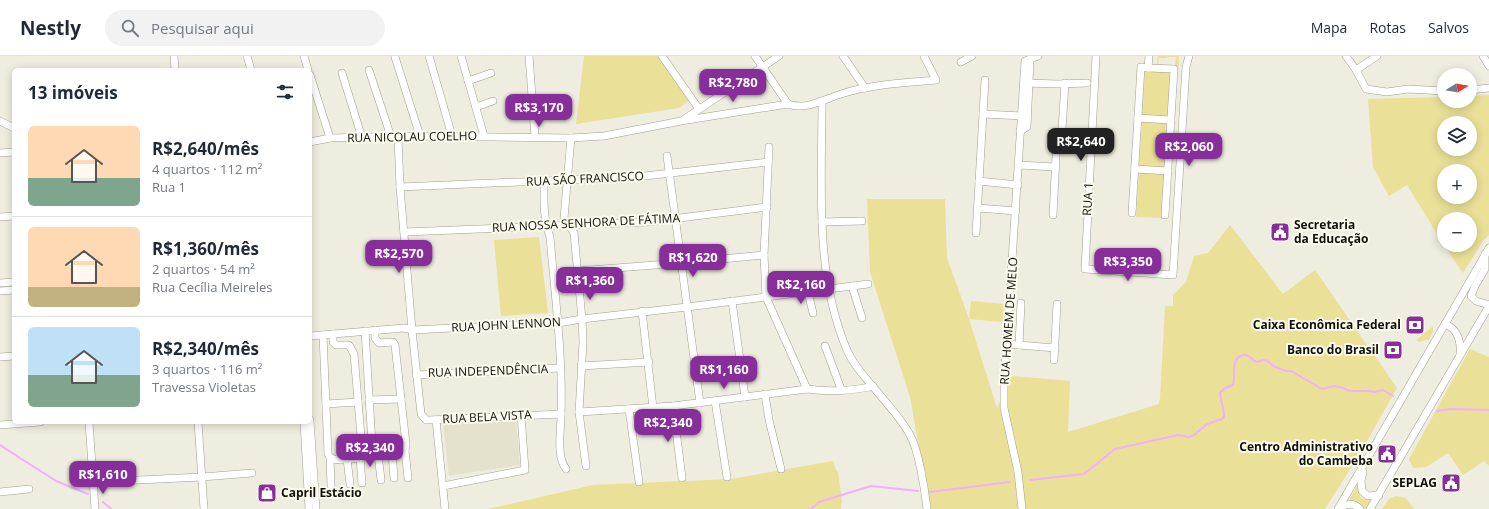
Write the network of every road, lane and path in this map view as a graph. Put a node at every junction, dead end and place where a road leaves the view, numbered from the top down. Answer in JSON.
{"nodes":[{"id":1,"x":174,"y":56,"type":"edge"},
{"id":2,"x":247,"y":56,"type":"edge"},
{"id":3,"x":304,"y":56,"type":"edge"},
{"id":4,"x":429,"y":56,"type":"edge"},
{"id":5,"x":461,"y":56,"type":"edge"},
{"id":6,"x":529,"y":56,"type":"edge"},
{"id":7,"x":662,"y":56,"type":"edge"},
{"id":8,"x":755,"y":56,"type":"edge"},
{"id":9,"x":778,"y":56,"type":"edge"},
{"id":10,"x":843,"y":56,"type":"edge"},
{"id":11,"x":924,"y":56,"type":"edge"},
{"id":12,"x":972,"y":56,"type":"edge"},
{"id":13,"x":1038,"y":56,"type":"edge"},
{"id":14,"x":1096,"y":56,"type":"edge"},
{"id":15,"x":1149,"y":56,"type":"edge"},
{"id":16,"x":1189,"y":56,"type":"edge"},
{"id":17,"x":1346,"y":56,"type":"edge"},
{"id":18,"x":1377,"y":56,"type":"edge"},
{"id":19,"x":1483,"y":56,"type":"edge"},
{"id":20,"x":395,"y":57,"type":"dead end"},
{"id":21,"x":961,"y":62,"type":"dead end"},
{"id":22,"x":1489,"y":66,"type":"edge"},
{"id":23,"x":763,"y":67,"type":"junction"},
{"id":24,"x":175,"y":68,"type":"edge"},
{"id":25,"x":250,"y":68,"type":"edge"},
{"id":26,"x":307,"y":68,"type":"edge"},
{"id":27,"x":1148,"y":68,"type":"junction"},
{"id":28,"x":369,"y":70,"type":"dead end"},
{"id":29,"x":1356,"y":70,"type":"junction"},
{"id":30,"x":342,"y":73,"type":"dead end"},
{"id":31,"x":491,"y":73,"type":"dead end"},
{"id":32,"x":985,"y":80,"type":"dead end"},
{"id":33,"x":312,"y":81,"type":"edge"},
{"id":34,"x":468,"y":81,"type":"junction"},
{"id":35,"x":1026,"y":83,"type":"junction"},
{"id":36,"x":1065,"y":83,"type":"junction"},
{"id":37,"x":1087,"y":83,"type":"dead end"},
{"id":38,"x":865,"y":88,"type":"junction"},
{"id":39,"x":1489,"y":88,"type":"edge"},
{"id":40,"x":1477,"y":89,"type":"edge"},
{"id":41,"x":1437,"y":91,"type":"edge"},
{"id":42,"x":493,"y":101,"type":"dead end"},
{"id":43,"x":822,"y":101,"type":"junction"},
{"id":44,"x":788,"y":104,"type":"junction"},
{"id":45,"x":476,"y":107,"type":"junction"},
{"id":46,"x":699,"y":109,"type":"junction"},
{"id":47,"x":983,"y":114,"type":"junction"},
{"id":48,"x":1021,"y":116,"type":"junction"},
{"id":49,"x":1138,"y":118,"type":"junction"},
{"id":50,"x":1171,"y":120,"type":"junction"},
{"id":51,"x":0,"y":121,"type":"edge"},
{"id":52,"x":681,"y":121,"type":"junction"},
{"id":53,"x":12,"y":127,"type":"edge"},
{"id":54,"x":1062,"y":129,"type":"dead end"},
{"id":55,"x":1020,"y":131,"type":"junction"},
{"id":56,"x":420,"y":136,"type":"junction"},
{"id":57,"x":452,"y":136,"type":"junction"},
{"id":58,"x":484,"y":136,"type":"junction"},
{"id":59,"x":1057,"y":136,"type":"dead end"},
{"id":60,"x":395,"y":137,"type":"junction"},
{"id":61,"x":535,"y":137,"type":"junction"},
{"id":62,"x":330,"y":138,"type":"junction"},
{"id":63,"x":362,"y":138,"type":"junction"},
{"id":64,"x":571,"y":138,"type":"junction"},
{"id":65,"x":312,"y":142,"type":"edge"},
{"id":66,"x":769,"y":147,"type":"dead end"},
{"id":67,"x":12,"y":152,"type":"edge"},
{"id":68,"x":0,"y":153,"type":"edge"},
{"id":69,"x":667,"y":156,"type":"dead end"},
{"id":70,"x":768,"y":162,"type":"junction"},
{"id":71,"x":1019,"y":165,"type":"junction"},
{"id":72,"x":1055,"y":167,"type":"junction"},
{"id":73,"x":1135,"y":169,"type":"junction"},
{"id":74,"x":1168,"y":171,"type":"junction"},
{"id":75,"x":669,"y":174,"type":"junction"},
{"id":76,"x":567,"y":180,"type":"junction"},
{"id":77,"x":544,"y":181,"type":"junction"},
{"id":78,"x":979,"y":181,"type":"junction"},
{"id":79,"x":1018,"y":185,"type":"junction"},
{"id":80,"x":400,"y":187,"type":"junction"},
{"id":81,"x":767,"y":207,"type":"junction"},
{"id":82,"x":978,"y":208,"type":"junction"},
{"id":83,"x":1016,"y":211,"type":"junction"},
{"id":84,"x":1132,"y":213,"type":"dead end"},
{"id":85,"x":1053,"y":215,"type":"dead end"},
{"id":86,"x":1165,"y":215,"type":"dead end"},
{"id":87,"x":12,"y":216,"type":"edge"},
{"id":88,"x":0,"y":217,"type":"edge"},
{"id":89,"x":676,"y":220,"type":"junction"},
{"id":90,"x":862,"y":221,"type":"dead end"},
{"id":91,"x":822,"y":222,"type":"junction"},
{"id":92,"x":570,"y":225,"type":"junction"},
{"id":93,"x":546,"y":226,"type":"junction"},
{"id":94,"x":405,"y":232,"type":"junction"},
{"id":95,"x":976,"y":233,"type":"dead end"},
{"id":96,"x":1487,"y":251,"type":"edge"},
{"id":97,"x":764,"y":255,"type":"junction"},
{"id":98,"x":681,"y":263,"type":"junction"},
{"id":99,"x":577,"y":271,"type":"junction"},
{"id":100,"x":12,"y":282,"type":"edge"},
{"id":101,"x":0,"y":283,"type":"edge"},
{"id":102,"x":868,"y":284,"type":"dead end"},
{"id":103,"x":852,"y":286,"type":"junction"},
{"id":104,"x":12,"y":290,"type":"edge"},
{"id":105,"x":828,"y":290,"type":"junction"},
{"id":106,"x":0,"y":291,"type":"edge"},
{"id":107,"x":808,"y":292,"type":"junction"},
{"id":108,"x":766,"y":297,"type":"junction"},
{"id":109,"x":732,"y":301,"type":"junction"},
{"id":110,"x":1021,"y":303,"type":"dead end"},
{"id":111,"x":1057,"y":304,"type":"dead end"},
{"id":112,"x":1489,"y":305,"type":"edge"},
{"id":113,"x":687,"y":307,"type":"junction"},
{"id":114,"x":642,"y":311,"type":"junction"},
{"id":115,"x":813,"y":313,"type":"dead end"},
{"id":116,"x":582,"y":318,"type":"junction"},
{"id":117,"x":862,"y":318,"type":"dead end"},
{"id":118,"x":558,"y":324,"type":"junction"},
{"id":119,"x":1445,"y":324,"type":"junction"},
{"id":120,"x":375,"y":330,"type":"junction"},
{"id":121,"x":412,"y":330,"type":"junction"},
{"id":122,"x":365,"y":331,"type":"junction"},
{"id":123,"x":323,"y":334,"type":"junction"},
{"id":124,"x":333,"y":334,"type":"junction"},
{"id":125,"x":312,"y":336,"type":"edge"},
{"id":126,"x":1007,"y":344,"type":"junction"},
{"id":127,"x":1018,"y":345,"type":"junction"},
{"id":128,"x":825,"y":346,"type":"dead end"},
{"id":129,"x":1055,"y":348,"type":"junction"},
{"id":130,"x":1460,"y":354,"type":"junction"},
{"id":131,"x":12,"y":356,"type":"edge"},
{"id":132,"x":0,"y":357,"type":"edge"},
{"id":133,"x":1054,"y":360,"type":"dead end"},
{"id":134,"x":649,"y":362,"type":"junction"},
{"id":135,"x":581,"y":366,"type":"junction"},
{"id":136,"x":560,"y":368,"type":"junction"},
{"id":137,"x":416,"y":374,"type":"junction"},
{"id":138,"x":873,"y":386,"type":"junction"},
{"id":139,"x":807,"y":389,"type":"junction"},
{"id":140,"x":841,"y":390,"type":"junction"},
{"id":141,"x":765,"y":394,"type":"junction"},
{"id":142,"x":745,"y":397,"type":"junction"},
{"id":143,"x":401,"y":399,"type":"junction"},
{"id":144,"x":369,"y":400,"type":"junction"},
{"id":145,"x":715,"y":401,"type":"junction"},
{"id":146,"x":358,"y":402,"type":"junction"},
{"id":147,"x":700,"y":403,"type":"junction"},
{"id":148,"x":326,"y":404,"type":"junction"},
{"id":149,"x":673,"y":406,"type":"junction"},
{"id":150,"x":654,"y":408,"type":"junction"},
{"id":151,"x":629,"y":409,"type":"junction"},
{"id":152,"x":579,"y":412,"type":"junction"},
{"id":153,"x":561,"y":414,"type":"junction"},
{"id":154,"x":521,"y":415,"type":"junction"},
{"id":155,"x":436,"y":420,"type":"junction"},
{"id":156,"x":13,"y":424,"type":"edge"},
{"id":157,"x":89,"y":424,"type":"edge"},
{"id":158,"x":198,"y":424,"type":"edge"},
{"id":159,"x":304,"y":424,"type":"edge"},
{"id":160,"x":310,"y":424,"type":"edge"},
{"id":161,"x":0,"y":425,"type":"edge"},
{"id":162,"x":405,"y":451,"type":"junction"},
{"id":163,"x":392,"y":453,"type":"junction"},
{"id":164,"x":378,"y":454,"type":"junction"},
{"id":165,"x":330,"y":458,"type":"junction"},
{"id":166,"x":360,"y":458,"type":"junction"},
{"id":167,"x":347,"y":459,"type":"junction"},
{"id":168,"x":1365,"y":464,"type":"junction"},
{"id":169,"x":586,"y":466,"type":"dead end"},
{"id":170,"x":566,"y":469,"type":"dead end"},
{"id":171,"x":781,"y":469,"type":"dead end"},
{"id":172,"x":252,"y":473,"type":"dead end"},
{"id":173,"x":202,"y":477,"type":"junction"},
{"id":174,"x":727,"y":477,"type":"dead end"},
{"id":175,"x":394,"y":478,"type":"dead end"},
{"id":176,"x":408,"y":478,"type":"dead end"},
{"id":177,"x":682,"y":478,"type":"dead end"},
{"id":178,"x":381,"y":480,"type":"dead end"},
{"id":179,"x":639,"y":482,"type":"dead end"},
{"id":180,"x":75,"y":483,"type":"dead end"},
{"id":181,"x":92,"y":483,"type":"junction"},
{"id":182,"x":362,"y":483,"type":"dead end"},
{"id":183,"x":350,"y":484,"type":"dead end"},
{"id":184,"x":331,"y":485,"type":"dead end"},
{"id":185,"x":443,"y":486,"type":"junction"},
{"id":186,"x":29,"y":489,"type":"dead end"},
{"id":187,"x":0,"y":492,"type":"edge"},
{"id":188,"x":1379,"y":495,"type":"junction"},
{"id":189,"x":95,"y":509,"type":"edge"},
{"id":190,"x":204,"y":509,"type":"edge"},
{"id":191,"x":310,"y":509,"type":"edge"},
{"id":192,"x":316,"y":509,"type":"edge"},
{"id":193,"x":445,"y":509,"type":"edge"},
{"id":194,"x":927,"y":509,"type":"edge"},
{"id":195,"x":1022,"y":509,"type":"edge"},
{"id":196,"x":1338,"y":509,"type":"edge"},
{"id":197,"x":1360,"y":509,"type":"edge"},
{"id":198,"x":1370,"y":509,"type":"edge"}],
"edges":[{"from":1,"to":24,"type":"street"},
{"from":2,"to":25,"type":"street"},
{"from":3,"to":26,"type":"street"},
{"from":4,"to":57,"type":"street"},
{"from":5,"to":34,"type":"street"},
{"from":6,"to":61,"type":"street"},
{"from":7,"to":46,"type":"street"},
{"from":8,"to":23,"type":"street"},
{"from":9,"to":23,"type":"street"},
{"from":10,"to":38,"type":"street"},
{"from":11,"to":38,"type":"street","name":"RUA NICOLAU COELHO"},
{"from":12,"to":21,"type":"street"},
{"from":13,"to":35,"type":"street","name":"RUA HOMEM DE MELO"},
{"from":14,"to":16,"type":"street","name":"RUA 1"},
{"from":15,"to":27,"type":"street"},
{"from":17,"to":29,"type":"street"},
{"from":18,"to":29,"type":"street"},
{"from":19,"to":22,"type":"street"},
{"from":20,"to":56,"type":"street"},
{"from":23,"to":44,"type":"street"},
{"from":23,"to":46,"type":"street"},
{"from":27,"to":49,"type":"street"},
{"from":27,"to":50,"type":"street"},
{"from":28,"to":60,"type":"street"},
{"from":29,"to":41,"type":"street"},
{"from":30,"to":63,"type":"street"},
{"from":31,"to":34,"type":"street"},
{"from":32,"to":47,"type":"street"},
{"from":33,"to":62,"type":"street"},
{"from":34,"to":45,"type":"street"},
{"from":35,"to":36,"type":"street"},
{"from":35,"to":48,"type":"street","name":"RUA HOMEM DE MELO"},
{"from":35,"to":55,"type":"street","name":"RUA HOMEM DE MELO"},
{"from":36,"to":37,"type":"street"},
{"from":36,"to":54,"type":"street"},
{"from":38,"to":43,"type":"street","name":"RUA NICOLAU COELHO"},
{"from":39,"to":40,"type":"street"},
{"from":42,"to":45,"type":"street"},
{"from":43,"to":44,"type":"street","name":"RUA NICOLAU COELHO"},
{"from":43,"to":91,"type":"street"},
{"from":44,"to":52,"type":"street","name":"RUA NICOLAU COELHO"},
{"from":45,"to":58,"type":"street"},
{"from":46,"to":52,"type":"street"},
{"from":47,"to":48,"type":"street"},
{"from":47,"to":78,"type":"street"},
{"from":48,"to":55,"type":"street","name":"RUA HOMEM DE MELO"},
{"from":49,"to":50,"type":"street"},
{"from":49,"to":73,"type":"street"},
{"from":50,"to":74,"type":"street"},
{"from":51,"to":53,"type":"street"},
{"from":52,"to":64,"type":"street","name":"RUA NICOLAU COELHO"},
{"from":55,"to":71,"type":"street","name":"RUA HOMEM DE MELO"},
{"from":56,"to":57,"type":"street","name":"RUA NICOLAU COELHO"},
{"from":56,"to":60,"type":"street","name":"RUA NICOLAU COELHO"},
{"from":57,"to":58,"type":"street","name":"RUA NICOLAU COELHO"},
{"from":58,"to":61,"type":"street","name":"RUA NICOLAU COELHO"},
{"from":59,"to":72,"type":"street"},
{"from":60,"to":63,"type":"street","name":"RUA NICOLAU COELHO"},
{"from":60,"to":80,"type":"street"},
{"from":61,"to":64,"type":"street","name":"RUA NICOLAU COELHO"},
{"from":62,"to":63,"type":"street","name":"RUA NICOLAU COELHO"},
{"from":62,"to":65,"type":"street","name":"RUA NICOLAU COELHO"},
{"from":64,"to":76,"type":"street"},
{"from":66,"to":70,"type":"street"},
{"from":67,"to":68,"type":"street"},
{"from":69,"to":75,"type":"street"},
{"from":70,"to":75,"type":"street","name":"RUA SÃO FRANCISCO"},
{"from":70,"to":81,"type":"street"},
{"from":71,"to":72,"type":"street"},
{"from":71,"to":79,"type":"street","name":"RUA HOMEM DE MELO"},
{"from":72,"to":85,"type":"street"},
{"from":73,"to":74,"type":"street"},
{"from":73,"to":84,"type":"street"},
{"from":74,"to":86,"type":"street"},
{"from":75,"to":76,"type":"street","name":"RUA SÃO FRANCISCO"},
{"from":75,"to":89,"type":"street"},
{"from":76,"to":77,"type":"street","name":"RUA SÃO FRANCISCO"},
{"from":76,"to":92,"type":"street"},
{"from":77,"to":80,"type":"street","name":"RUA SÃO FRANCISCO"},
{"from":77,"to":93,"type":"street"},
{"from":78,"to":79,"type":"street"},
{"from":78,"to":82,"type":"street"},
{"from":79,"to":83,"type":"street","name":"RUA HOMEM DE MELO"},
{"from":80,"to":94,"type":"street"},
{"from":81,"to":89,"type":"street","name":"RUA NOSSA SENHORA DE FÁTIMA"},
{"from":81,"to":97,"type":"street"},
{"from":82,"to":83,"type":"street"},
{"from":82,"to":95,"type":"street"},
{"from":83,"to":126,"type":"street","name":"RUA HOMEM DE MELO"},
{"from":87,"to":88,"type":"street"},
{"from":89,"to":92,"type":"street","name":"RUA NOSSA SENHORA DE FÁTIMA"},
{"from":89,"to":98,"type":"street"},
{"from":90,"to":91,"type":"street"},
{"from":91,"to":105,"type":"street"},
{"from":92,"to":93,"type":"street","name":"RUA NOSSA SENHORA DE FÁTIMA"},
{"from":92,"to":99,"type":"street"},
{"from":93,"to":94,"type":"street","name":"RUA NOSSA SENHORA DE FÁTIMA"},
{"from":93,"to":118,"type":"street"},
{"from":94,"to":121,"type":"street"},
{"from":96,"to":112,"type":"street"},
{"from":96,"to":119,"type":"street"},
{"from":97,"to":98,"type":"street"},
{"from":97,"to":108,"type":"street"},
{"from":98,"to":99,"type":"street"},
{"from":98,"to":113,"type":"street"},
{"from":99,"to":116,"type":"street"},
{"from":100,"to":101,"type":"street"},
{"from":102,"to":103,"type":"street","name":"RUA JOHN LENNON"},
{"from":103,"to":105,"type":"street","name":"RUA JOHN LENNON"},
{"from":103,"to":117,"type":"street"},
{"from":104,"to":106,"type":"street"},
{"from":105,"to":107,"type":"street","name":"RUA JOHN LENNON"},
{"from":105,"to":138,"type":"street"},
{"from":107,"to":108,"type":"street","name":"RUA JOHN LENNON"},
{"from":107,"to":115,"type":"street"},
{"from":108,"to":109,"type":"street","name":"RUA JOHN LENNON"},
{"from":108,"to":139,"type":"street"},
{"from":109,"to":113,"type":"street","name":"RUA JOHN LENNON"},
{"from":109,"to":142,"type":"street"},
{"from":110,"to":127,"type":"street"},
{"from":111,"to":129,"type":"street"},
{"from":112,"to":130,"type":"street"},
{"from":113,"to":114,"type":"street","name":"RUA JOHN LENNON"},
{"from":113,"to":147,"type":"street"},
{"from":114,"to":116,"type":"street","name":"RUA JOHN LENNON"},
{"from":114,"to":134,"type":"street"},
{"from":116,"to":118,"type":"street","name":"RUA JOHN LENNON"},
{"from":116,"to":135,"type":"street"},
{"from":118,"to":121,"type":"street","name":"RUA JOHN LENNON"},
{"from":118,"to":136,"type":"street"},
{"from":119,"to":130,"type":"street"},
{"from":119,"to":168,"type":"street"},
{"from":120,"to":121,"type":"street","name":"RUA JOHN LENNON"},
{"from":120,"to":122,"type":"street","name":"RUA JOHN LENNON"},
{"from":120,"to":143,"type":"street"},
{"from":121,"to":137,"type":"street"},
{"from":122,"to":124,"type":"street","name":"RUA JOHN LENNON"},
{"from":122,"to":144,"type":"street"},
{"from":123,"to":124,"type":"street","name":"RUA JOHN LENNON"},
{"from":123,"to":125,"type":"street","name":"RUA JOHN LENNON"},
{"from":123,"to":148,"type":"street"},
{"from":124,"to":146,"type":"street"},
{"from":126,"to":127,"type":"street"},
{"from":126,"to":195,"type":"street","name":"RUA HOMEM DE MELO"},
{"from":127,"to":129,"type":"street"},
{"from":128,"to":140,"type":"street"},
{"from":129,"to":133,"type":"street"},
{"from":130,"to":188,"type":"street"},
{"from":131,"to":132,"type":"street"},
{"from":134,"to":135,"type":"street"},
{"from":134,"to":150,"type":"street"},
{"from":135,"to":152,"type":"street"},
{"from":136,"to":137,"type":"street","name":"RUA INDEPENDÊNCIA"},
{"from":136,"to":153,"type":"street"},
{"from":137,"to":155,"type":"street","name":"RUA BELA VISTA"},
{"from":138,"to":140,"type":"street"},
{"from":138,"to":194,"type":"street"},
{"from":139,"to":140,"type":"street"},
{"from":139,"to":141,"type":"street"},
{"from":141,"to":142,"type":"street"},
{"from":141,"to":171,"type":"street"},
{"from":142,"to":145,"type":"street"},
{"from":143,"to":144,"type":"street"},
{"from":143,"to":162,"type":"street"},
{"from":144,"to":164,"type":"street"},
{"from":145,"to":147,"type":"street"},
{"from":145,"to":174,"type":"street"},
{"from":146,"to":148,"type":"street"},
{"from":146,"to":166,"type":"street"},
{"from":147,"to":149,"type":"street"},
{"from":148,"to":165,"type":"street"},
{"from":149,"to":150,"type":"street"},
{"from":149,"to":177,"type":"street"},
{"from":150,"to":151,"type":"street"},
{"from":151,"to":152,"type":"street"},
{"from":151,"to":179,"type":"street"},
{"from":152,"to":169,"type":"street"},
{"from":153,"to":154,"type":"street","name":"RUA BELA VISTA"},
{"from":153,"to":170,"type":"street"},
{"from":154,"to":155,"type":"street","name":"RUA BELA VISTA"},
{"from":154,"to":185,"type":"street"},
{"from":155,"to":185,"type":"street"},
{"from":156,"to":161,"type":"street"},
{"from":157,"to":181,"type":"street"},
{"from":158,"to":173,"type":"street"},
{"from":159,"to":191,"type":"street"},
{"from":160,"to":192,"type":"street"},
{"from":162,"to":163,"type":"street"},
{"from":162,"to":176,"type":"street"},
{"from":163,"to":164,"type":"street"},
{"from":163,"to":175,"type":"street"},
{"from":164,"to":178,"type":"street"},
{"from":165,"to":167,"type":"street"},
{"from":165,"to":184,"type":"street"},
{"from":166,"to":167,"type":"street"},
{"from":166,"to":182,"type":"street"},
{"from":167,"to":183,"type":"street"},
{"from":168,"to":188,"type":"street"},
{"from":168,"to":196,"type":"street"},
{"from":172,"to":173,"type":"street"},
{"from":173,"to":181,"type":"street"},
{"from":173,"to":190,"type":"street"},
{"from":180,"to":181,"type":"street"},
{"from":181,"to":189,"type":"street"},
{"from":185,"to":193,"type":"street"},
{"from":186,"to":187,"type":"street"},
{"from":188,"to":198,"type":"street"},
{"from":196,"to":197,"type":"street"}]}
